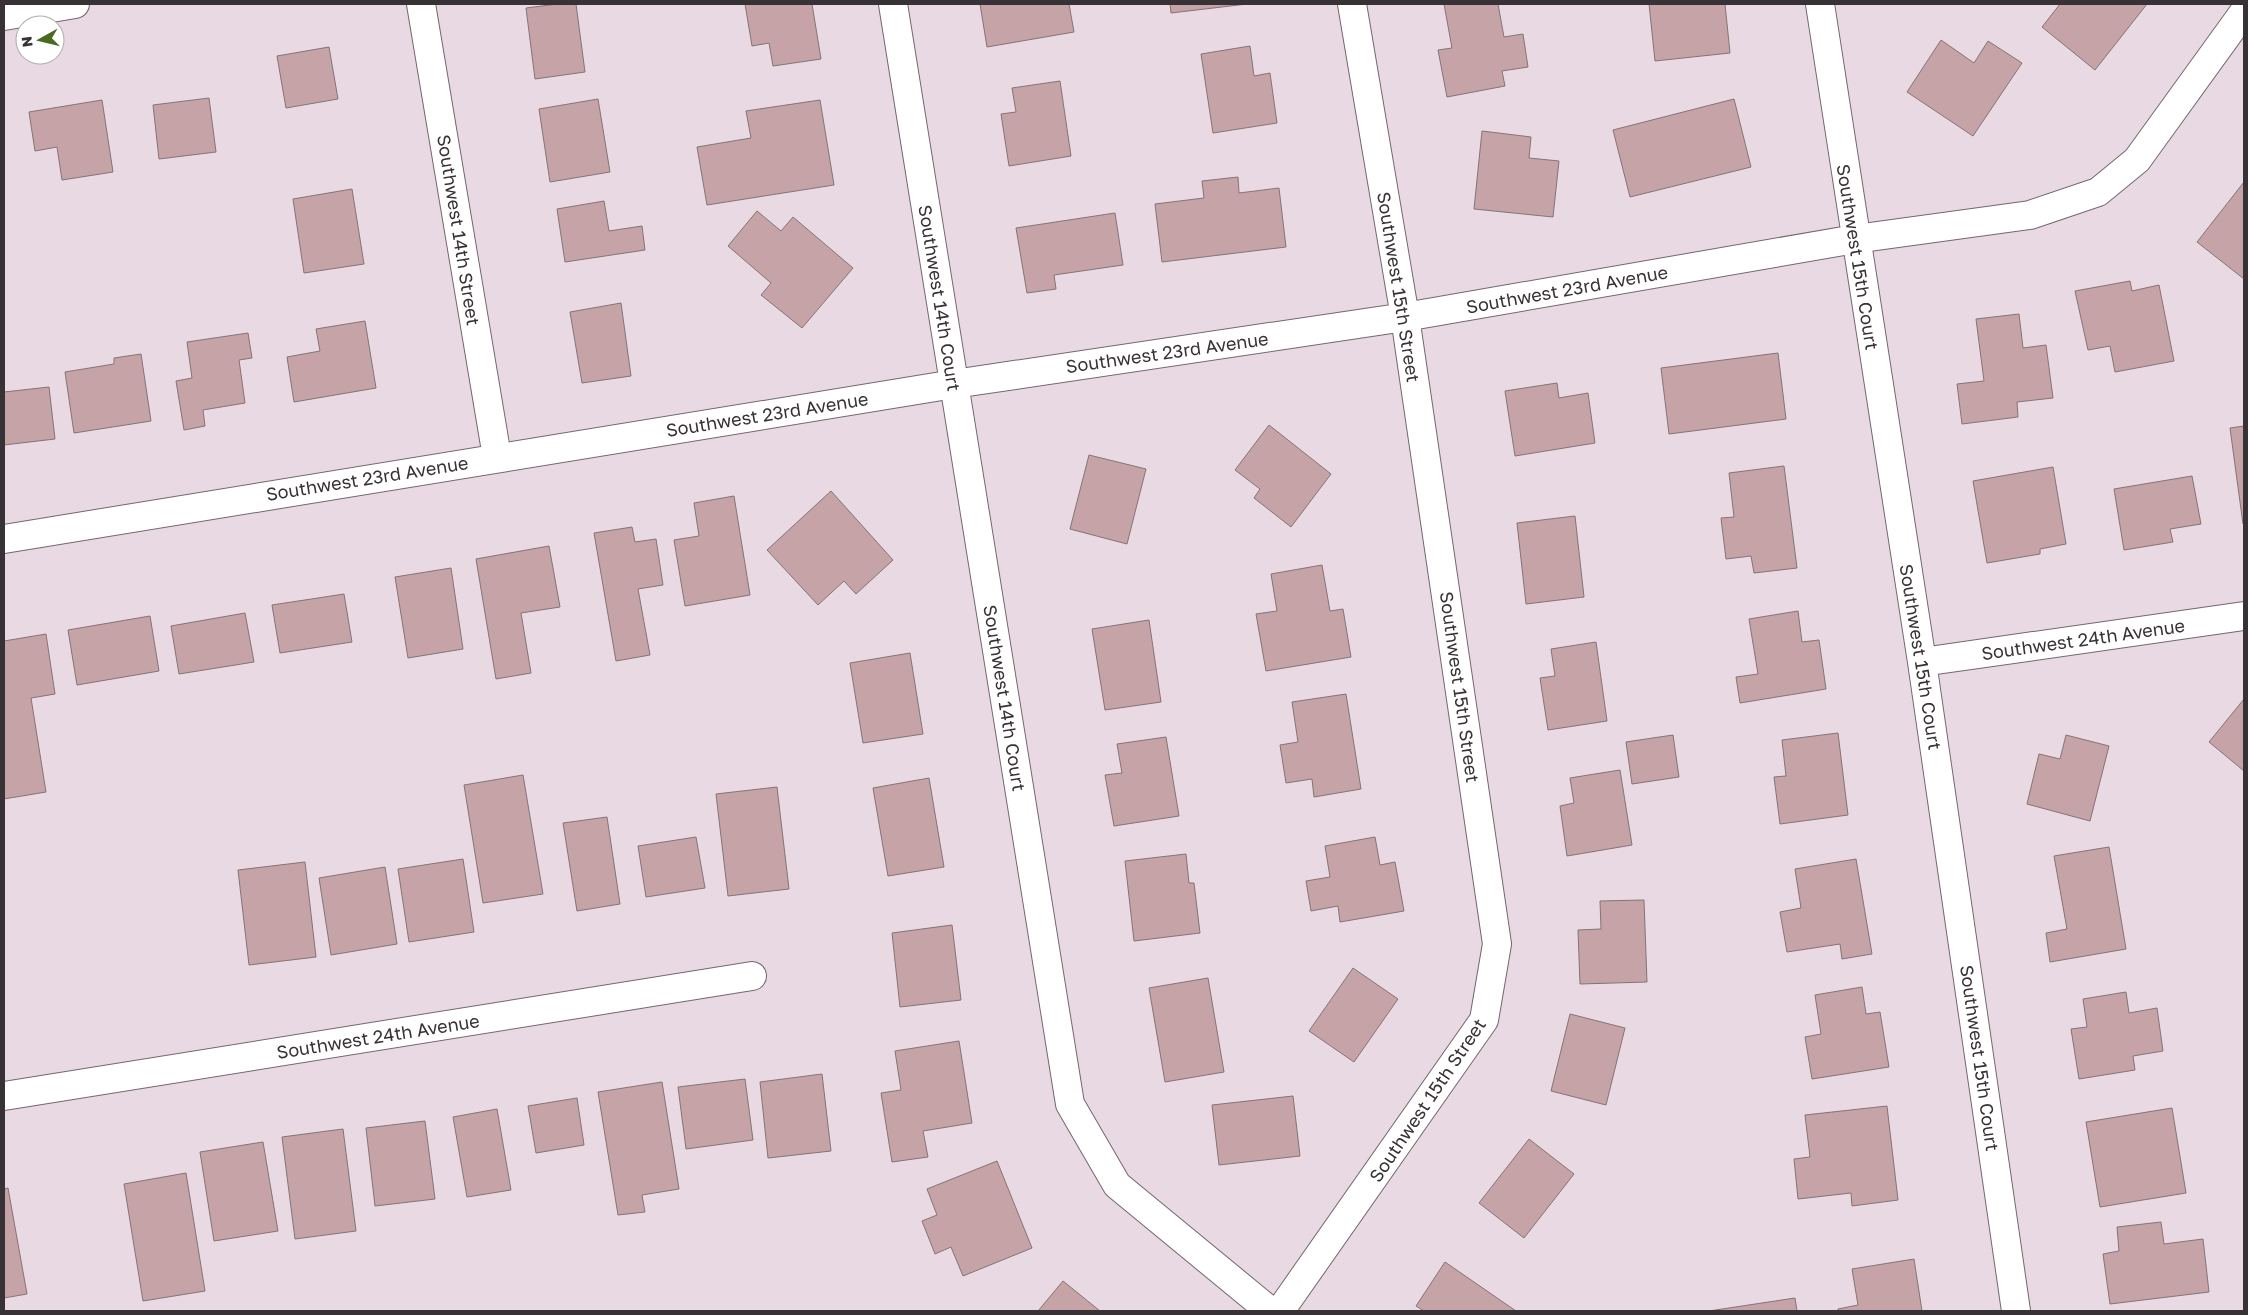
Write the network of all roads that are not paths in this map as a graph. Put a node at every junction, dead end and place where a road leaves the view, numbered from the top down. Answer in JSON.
{"nodes":[{"id":1,"x":75,"y":4,"type":"edge"},
{"id":2,"x":421,"y":4,"type":"edge"},
{"id":3,"x":893,"y":4,"type":"edge"},
{"id":4,"x":1352,"y":4,"type":"edge"},
{"id":5,"x":1820,"y":4,"type":"edge"},
{"id":6,"x":2244,"y":12,"type":"edge"},
{"id":7,"x":4,"y":16,"type":"edge"},
{"id":8,"x":1855,"y":239,"type":"junction"},
{"id":9,"x":1405,"y":317,"type":"junction"},
{"id":10,"x":954,"y":384,"type":"junction"},
{"id":11,"x":497,"y":457,"type":"junction"},
{"id":12,"x":4,"y":538,"type":"edge"},
{"id":13,"x":2244,"y":616,"type":"edge"},
{"id":14,"x":1922,"y":662,"type":"junction"},
{"id":15,"x":752,"y":976,"type":"dead end"},
{"id":16,"x":4,"y":1096,"type":"edge"},
{"id":17,"x":1270,"y":1311,"type":"edge"},
{"id":18,"x":1280,"y":1311,"type":"edge"},
{"id":19,"x":2016,"y":1311,"type":"edge"}],
"edges":[{"from":1,"to":7,"type":"street"},
{"from":2,"to":11,"type":"street","name":"Southwest 14th Street"},
{"from":3,"to":10,"type":"street","name":"Southwest 14th Court"},
{"from":4,"to":9,"type":"street","name":"Southwest 15th Street"},
{"from":5,"to":8,"type":"street","name":"Southwest 15th Court"},
{"from":6,"to":8,"type":"street","name":"Southwest 23rd Avenue"},
{"from":8,"to":9,"type":"street","name":"Southwest 23rd Avenue"},
{"from":8,"to":14,"type":"street","name":"Southwest 15th Court"},
{"from":9,"to":10,"type":"street","name":"Southwest 23rd Avenue"},
{"from":9,"to":18,"type":"street","name":"Southwest 15th Street"},
{"from":10,"to":11,"type":"street","name":"Southwest 23rd Avenue"},
{"from":10,"to":17,"type":"street","name":"Southwest 14th Court"},
{"from":11,"to":12,"type":"street","name":"Southwest 23rd Avenue"},
{"from":13,"to":14,"type":"street","name":"Southwest 24th Avenue"},
{"from":14,"to":19,"type":"street","name":"Southwest 15th Court"},
{"from":15,"to":16,"type":"street","name":"Southwest 24th Avenue"}]}
